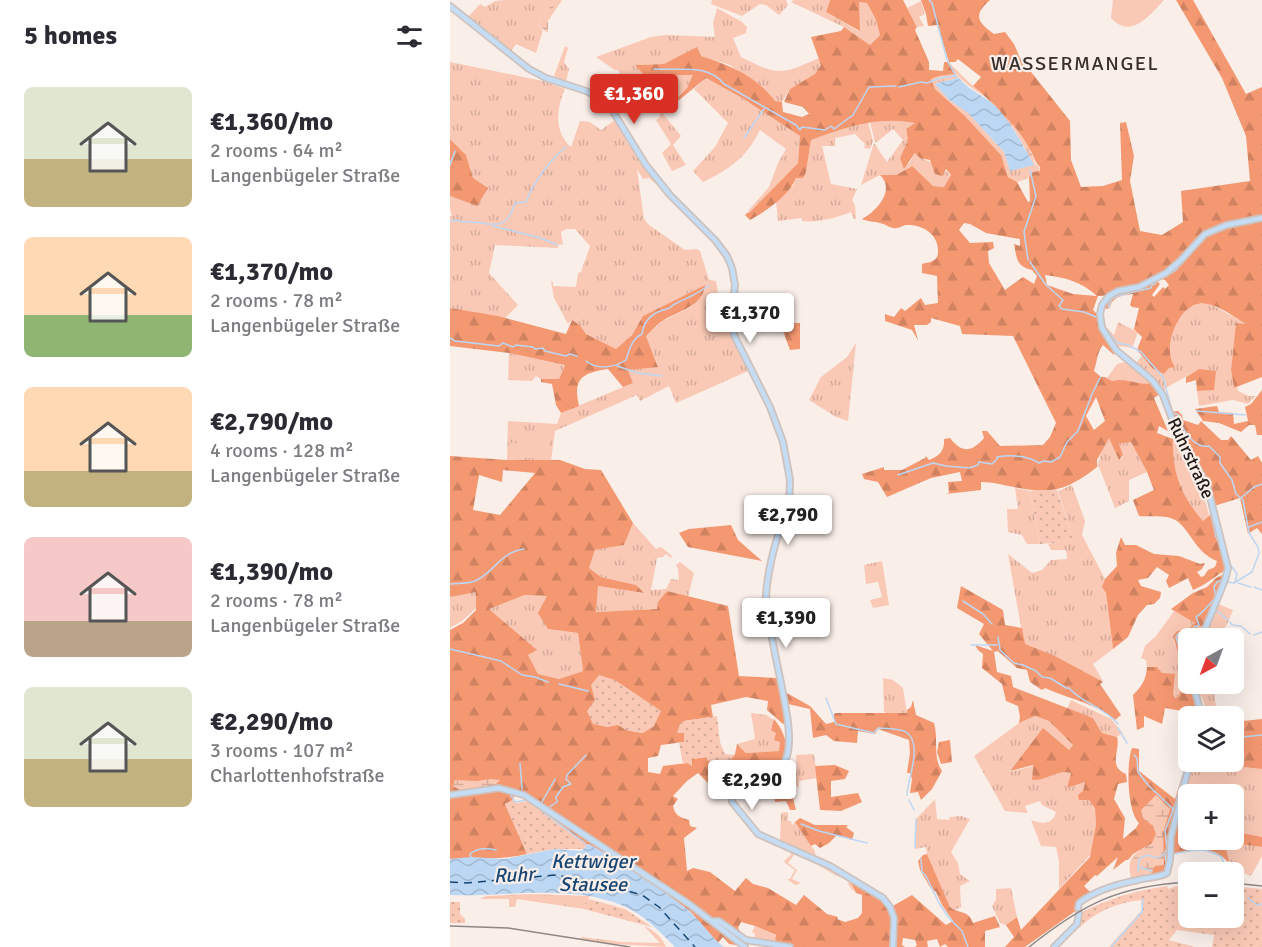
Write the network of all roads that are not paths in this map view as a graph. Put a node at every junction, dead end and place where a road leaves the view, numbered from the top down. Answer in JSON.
{"nodes":[{"id":1,"x":450,"y":6,"type":"edge"},
{"id":2,"x":1262,"y":218,"type":"edge"},
{"id":3,"x":1205,"y":628,"type":"edge"},
{"id":4,"x":1187,"y":772,"type":"edge"},
{"id":5,"x":450,"y":795,"type":"edge"},
{"id":6,"x":1078,"y":906,"type":"dead end"},
{"id":7,"x":1079,"y":914,"type":"dead end"},
{"id":8,"x":713,"y":921,"type":"junction"},
{"id":9,"x":745,"y":947,"type":"edge"},
{"id":10,"x":790,"y":947,"type":"edge"},
{"id":11,"x":893,"y":947,"type":"edge"},
{"id":12,"x":1054,"y":947,"type":"edge"}],
"edges":[{"from":1,"to":11,"type":"main road"},
{"from":2,"to":3,"type":"main road","name":"Ruhrstraße"},
{"from":4,"to":6,"type":"main road"},
{"from":5,"to":8,"type":"main road"},
{"from":7,"to":12,"type":"main road"},
{"from":8,"to":9,"type":"main road"},
{"from":8,"to":10,"type":"main road"}]}
